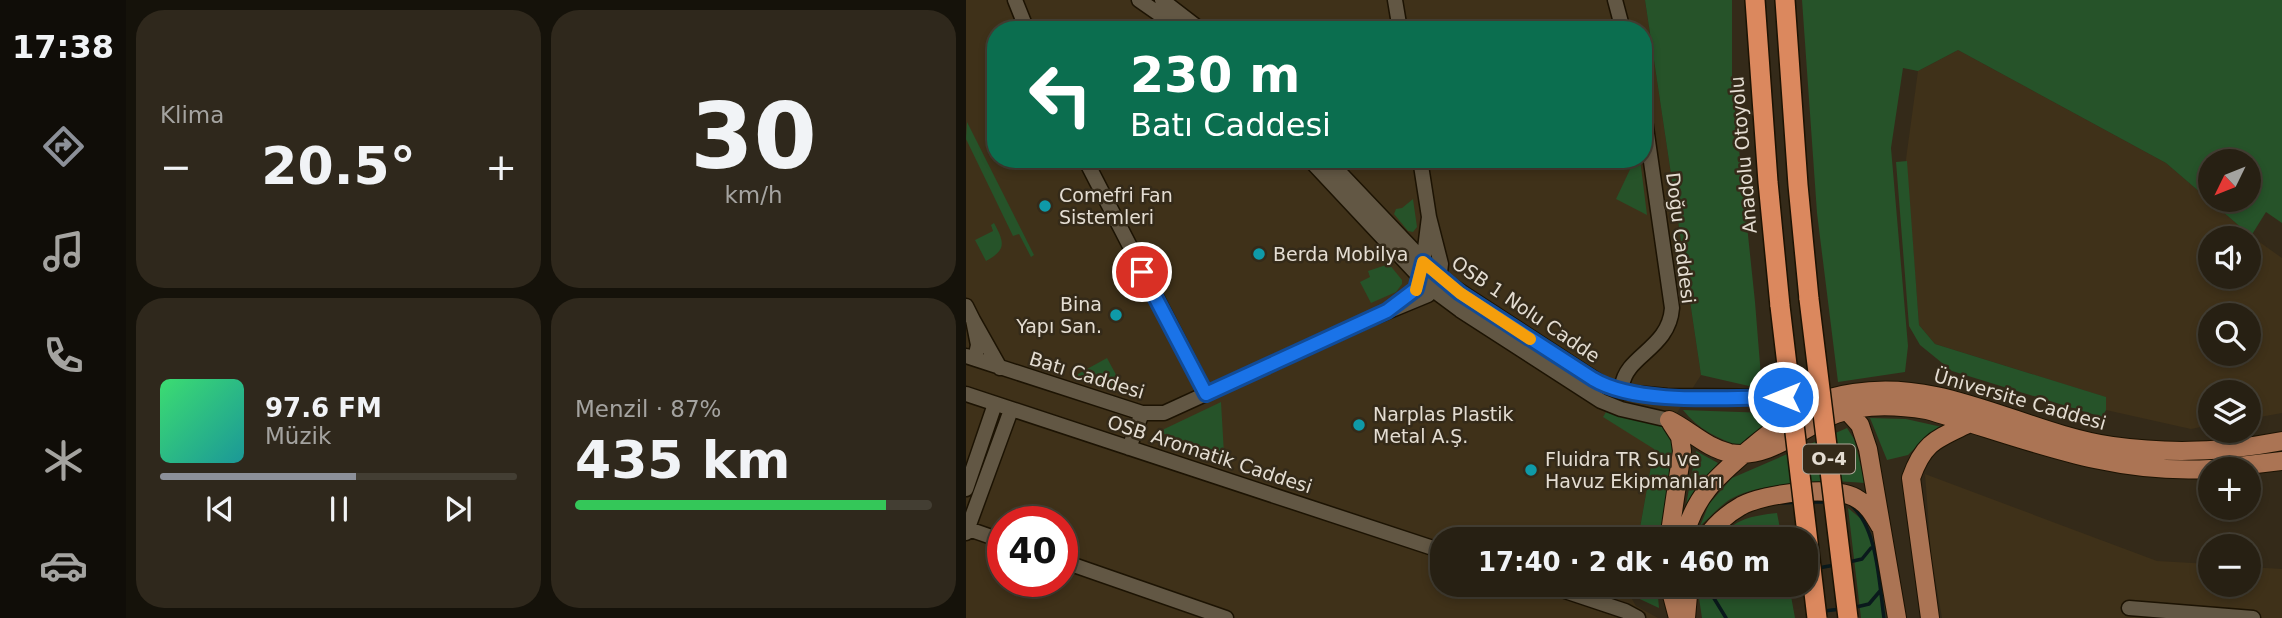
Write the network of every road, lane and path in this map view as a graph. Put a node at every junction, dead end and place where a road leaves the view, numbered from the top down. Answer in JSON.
{"nodes":[{"id":1,"x":1015,"y":0,"type":"edge"},
{"id":2,"x":1139,"y":0,"type":"edge"},
{"id":3,"x":1162,"y":0,"type":"edge"},
{"id":4,"x":1395,"y":0,"type":"edge"},
{"id":5,"x":1615,"y":0,"type":"edge"},
{"id":6,"x":1755,"y":0,"type":"edge"},
{"id":7,"x":1785,"y":0,"type":"edge"},
{"id":8,"x":1023,"y":21,"type":"edge"},
{"id":9,"x":1169,"y":21,"type":"edge"},
{"id":10,"x":1189,"y":21,"type":"edge"},
{"id":11,"x":1398,"y":21,"type":"edge"},
{"id":12,"x":1621,"y":21,"type":"edge"},
{"id":13,"x":1090,"y":168,"type":"edge"},
{"id":14,"x":1317,"y":168,"type":"edge"},
{"id":15,"x":1335,"y":168,"type":"edge"},
{"id":16,"x":1421,"y":168,"type":"edge"},
{"id":17,"x":1652,"y":168,"type":"edge"},
{"id":18,"x":1429,"y":218,"type":"junction"},
{"id":19,"x":1421,"y":271,"type":"junction"},
{"id":20,"x":1437,"y":284,"type":"junction"},
{"id":21,"x":1387,"y":311,"type":"junction"},
{"id":22,"x":970,"y":313,"type":"edge"},
{"id":23,"x":971,"y":358,"type":"edge"},
{"id":24,"x":1636,"y":362,"type":"junction"},
{"id":25,"x":1000,"y":368,"type":"junction"},
{"id":26,"x":1597,"y":390,"type":"junction"},
{"id":27,"x":1626,"y":392,"type":"junction"},
{"id":28,"x":966,"y":394,"type":"edge"},
{"id":29,"x":1206,"y":394,"type":"junction"},
{"id":30,"x":1832,"y":397,"type":"junction"},
{"id":31,"x":995,"y":404,"type":"junction"},
{"id":32,"x":1011,"y":410,"type":"junction"},
{"id":33,"x":1849,"y":411,"type":"junction"},
{"id":34,"x":1142,"y":413,"type":"junction"},
{"id":35,"x":1669,"y":420,"type":"junction"},
{"id":36,"x":1970,"y":423,"type":"junction"},
{"id":37,"x":2282,"y":441,"type":"edge"},
{"id":38,"x":1129,"y":448,"type":"junction"},
{"id":39,"x":1744,"y":454,"type":"junction"},
{"id":40,"x":2282,"y":461,"type":"edge"},
{"id":41,"x":2261,"y":463,"type":"edge"},
{"id":42,"x":2198,"y":469,"type":"edge"},
{"id":43,"x":966,"y":489,"type":"edge"},
{"id":44,"x":1671,"y":527,"type":"edge"},
{"id":45,"x":1688,"y":527,"type":"edge"},
{"id":46,"x":1716,"y":527,"type":"edge"},
{"id":47,"x":967,"y":530,"type":"edge"},
{"id":48,"x":1884,"y":531,"type":"junction"},
{"id":49,"x":987,"y":536,"type":"edge"},
{"id":50,"x":1430,"y":547,"type":"edge"},
{"id":51,"x":1078,"y":567,"type":"edge"},
{"id":52,"x":1580,"y":597,"type":"edge"},
{"id":53,"x":1674,"y":597,"type":"edge"},
{"id":54,"x":1680,"y":597,"type":"edge"},
{"id":55,"x":1686,"y":597,"type":"edge"},
{"id":56,"x":2129,"y":608,"type":"dead end"},
{"id":57,"x":1226,"y":618,"type":"edge"},
{"id":58,"x":1638,"y":618,"type":"edge"},
{"id":59,"x":1682,"y":618,"type":"edge"},
{"id":60,"x":1817,"y":618,"type":"edge"},
{"id":61,"x":1848,"y":618,"type":"edge"},
{"id":62,"x":1897,"y":618,"type":"edge"},
{"id":63,"x":1930,"y":618,"type":"edge"},
{"id":64,"x":2253,"y":618,"type":"edge"}],
"edges":[{"from":1,"to":8,"type":"street"},
{"from":2,"to":9,"type":"street"},
{"from":3,"to":10,"type":"street"},
{"from":4,"to":11,"type":"street"},
{"from":5,"to":12,"type":"street"},
{"from":6,"to":60,"type":"highway","name":"Anadolu Otoyolu","number":"O-4","bridge":true},
{"from":7,"to":61,"type":"highway","number":"O-4","bridge":true},
{"from":13,"to":29,"type":"street"},
{"from":14,"to":19,"type":"street","name":"OSB 1 Nolu Cadde"},
{"from":15,"to":19,"type":"street","name":"OSB 1 Nolu Cadde"},
{"from":16,"to":18,"type":"street"},
{"from":17,"to":24,"type":"street","name":"Doğu Caddesi"},
{"from":18,"to":19,"type":"street"},
{"from":18,"to":20,"type":"street"},
{"from":19,"to":20,"type":"street","name":"OSB 1 Nolu Cadde"},
{"from":19,"to":21,"type":"street","name":"Batı Caddesi"},
{"from":20,"to":21,"type":"street","name":"Batı Caddesi"},
{"from":20,"to":26,"type":"street","name":"OSB 1 Nolu Cadde"},
{"from":21,"to":29,"type":"street","name":"Batı Caddesi"},
{"from":22,"to":23,"type":"street"},
{"from":22,"to":25,"type":"street"},
{"from":23,"to":25,"type":"street","name":"Batı Caddesi"},
{"from":24,"to":26,"type":"street","name":"Doğu Caddesi"},
{"from":24,"to":27,"type":"street","name":"Doğu Caddesi"},
{"from":25,"to":34,"type":"street","name":"Batı Caddesi"},
{"from":26,"to":27,"type":"street","name":"OSB 1 Nolu Cadde"},
{"from":26,"to":35,"type":"street","name":"OSB 1 Nolu Cadde"},
{"from":27,"to":30,"type":"street","name":"OSB 1 Nolu Cadde"},
{"from":28,"to":31,"type":"street","name":"OSB Aromatik Caddesi"},
{"from":29,"to":34,"type":"street","name":"Batı Caddesi"},
{"from":30,"to":33,"type":"main road"},
{"from":30,"to":37,"type":"main road","name":"Üniversite Caddesi"},
{"from":30,"to":39,"type":"main road","name":"Üniversite Caddesi"},
{"from":31,"to":32,"type":"street","name":"OSB Aromatik Caddesi"},
{"from":31,"to":43,"type":"street"},
{"from":32,"to":38,"type":"street","name":"OSB Aromatik Caddesi"},
{"from":32,"to":47,"type":"street"},
{"from":33,"to":36,"type":"main road","name":"OSB 1 Nolu Cadde"},
{"from":33,"to":39,"type":"main road","name":"OSB 1 Nolu Cadde"},
{"from":33,"to":48,"type":"main road"},
{"from":34,"to":38,"type":"street"},
{"from":35,"to":39,"type":"main road","name":"OSB 1 Nolu Cadde"},
{"from":35,"to":44,"type":"main road"},
{"from":36,"to":42,"type":"main road","name":"Üniversite Caddesi"},
{"from":36,"to":63,"type":"main road"},
{"from":38,"to":50,"type":"street","name":"OSB Aromatik Caddesi"},
{"from":39,"to":45,"type":"main road","name":"Üniversite Caddesi"},
{"from":40,"to":41,"type":"main road","name":"Üniversite Caddesi"},
{"from":46,"to":48,"type":"main road"},
{"from":47,"to":49,"type":"street"},
{"from":48,"to":62,"type":"main road"},
{"from":51,"to":57,"type":"street"},
{"from":52,"to":58,"type":"street"},
{"from":53,"to":59,"type":"main road"},
{"from":54,"to":59,"type":"main road"},
{"from":55,"to":59,"type":"main road"},
{"from":56,"to":64,"type":"street"}]}
